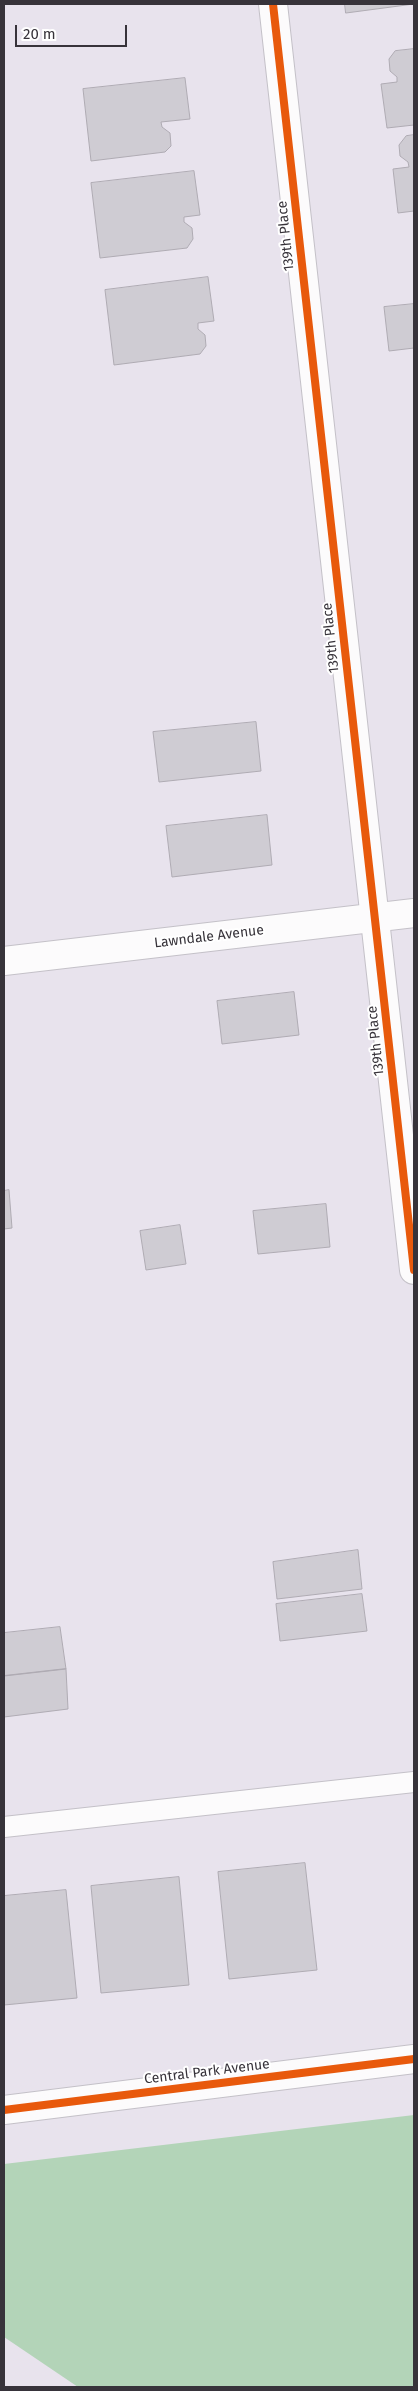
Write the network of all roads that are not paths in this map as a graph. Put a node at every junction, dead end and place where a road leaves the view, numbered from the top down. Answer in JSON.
{"nodes":[{"id":1,"x":273,"y":4,"type":"edge"},
{"id":2,"x":414,"y":913,"type":"edge"},
{"id":3,"x":374,"y":918,"type":"junction"},
{"id":4,"x":4,"y":961,"type":"edge"},
{"id":5,"x":414,"y":1270,"type":"edge"},
{"id":6,"x":414,"y":1782,"type":"edge"},
{"id":7,"x":4,"y":1827,"type":"edge"},
{"id":8,"x":414,"y":2059,"type":"edge"},
{"id":9,"x":4,"y":2110,"type":"edge"}],
"edges":[{"from":1,"to":3,"type":"street","name":"139th Place"},
{"from":2,"to":3,"type":"street","name":"Lawndale Avenue"},
{"from":3,"to":4,"type":"street","name":"Lawndale Avenue"},
{"from":3,"to":5,"type":"street","name":"139th Place"},
{"from":6,"to":7,"type":"lane"},
{"from":8,"to":9,"type":"street","name":"Central Park Avenue"}]}
